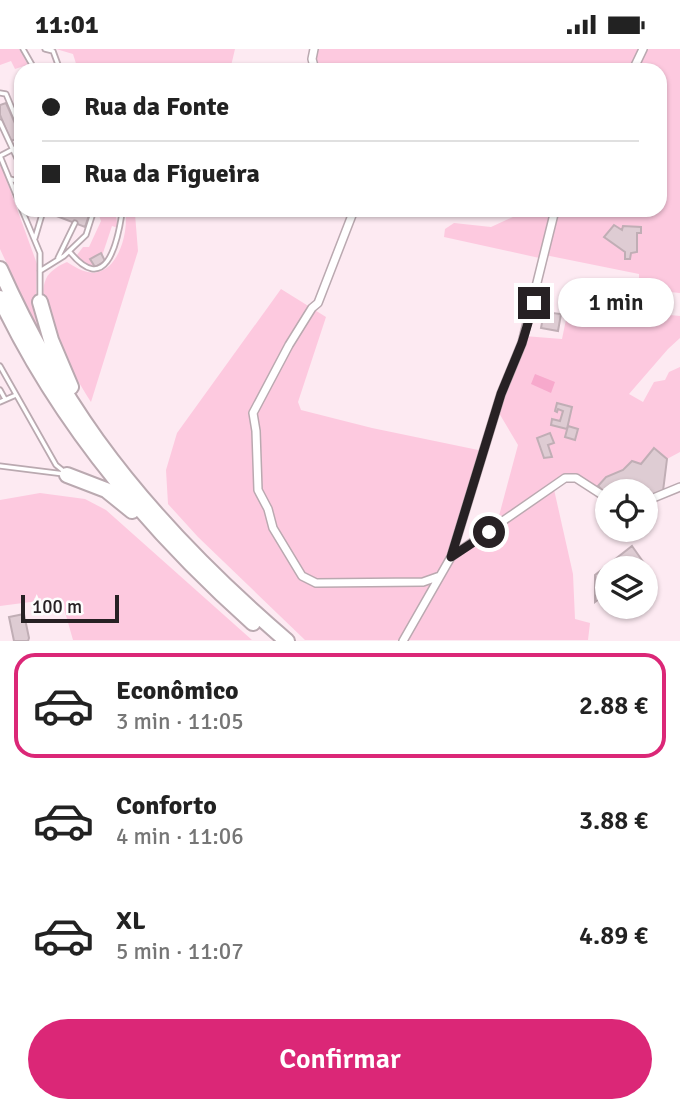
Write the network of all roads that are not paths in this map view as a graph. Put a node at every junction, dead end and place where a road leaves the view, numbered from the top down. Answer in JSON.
{"nodes":[{"id":1,"x":45,"y":49,"type":"edge"},
{"id":2,"x":57,"y":63,"type":"edge"},
{"id":3,"x":0,"y":93,"type":"edge"},
{"id":4,"x":14,"y":113,"type":"edge"},
{"id":5,"x":0,"y":123,"type":"edge"},
{"id":6,"x":14,"y":148,"type":"edge"},
{"id":7,"x":11,"y":150,"type":"junction"},
{"id":8,"x":14,"y":155,"type":"edge"},
{"id":9,"x":0,"y":156,"type":"edge"},
{"id":10,"x":10,"y":179,"type":"junction"},
{"id":11,"x":14,"y":180,"type":"edge"},
{"id":12,"x":14,"y":189,"type":"edge"},
{"id":13,"x":25,"y":217,"type":"edge"},
{"id":14,"x":41,"y":217,"type":"edge"},
{"id":15,"x":92,"y":217,"type":"edge"},
{"id":16,"x":121,"y":217,"type":"edge"},
{"id":17,"x":352,"y":217,"type":"edge"},
{"id":18,"x":553,"y":217,"type":"edge"},
{"id":19,"x":75,"y":223,"type":"dead end"},
{"id":20,"x":35,"y":240,"type":"junction"},
{"id":21,"x":69,"y":251,"type":"junction"},
{"id":22,"x":57,"y":260,"type":"junction"},
{"id":23,"x":0,"y":269,"type":"edge"},
{"id":24,"x":40,"y":271,"type":"junction"},
{"id":25,"x":0,"y":297,"type":"edge"},
{"id":26,"x":40,"y":302,"type":"joint"},
{"id":27,"x":0,"y":366,"type":"edge"},
{"id":28,"x":0,"y":390,"type":"edge"},
{"id":29,"x":16,"y":395,"type":"junction"},
{"id":30,"x":5,"y":399,"type":"junction"},
{"id":31,"x":0,"y":402,"type":"edge"},
{"id":32,"x":88,"y":427,"type":"junction"},
{"id":33,"x":0,"y":466,"type":"edge"},
{"id":34,"x":67,"y":475,"type":"junction"},
{"id":35,"x":680,"y":487,"type":"edge"},
{"id":36,"x":595,"y":490,"type":"edge"},
{"id":37,"x":658,"y":496,"type":"edge"},
{"id":38,"x":169,"y":542,"type":"junction"},
{"id":39,"x":451,"y":557,"type":"junction"},
{"id":40,"x":440,"y":576,"type":"junction"},
{"id":41,"x":272,"y":641,"type":"edge"},
{"id":42,"x":286,"y":641,"type":"edge"},
{"id":43,"x":403,"y":641,"type":"edge"}],
"edges":[{"from":1,"to":2,"type":"lane"},
{"from":3,"to":4,"type":"lane"},
{"from":5,"to":7,"type":"lane"},
{"from":6,"to":7,"type":"lane"},
{"from":7,"to":8,"type":"lane"},
{"from":7,"to":9,"type":"lane"},
{"from":9,"to":10,"type":"lane"},
{"from":10,"to":11,"type":"lane"},
{"from":10,"to":12,"type":"lane"},
{"from":13,"to":20,"type":"lane"},
{"from":14,"to":20,"type":"lane"},
{"from":15,"to":21,"type":"lane"},
{"from":16,"to":21,"type":"lane"},
{"from":17,"to":40,"type":"street"},
{"from":18,"to":39,"type":"street"},
{"from":19,"to":22,"type":"lane"},
{"from":20,"to":24,"type":"lane"},
{"from":21,"to":22,"type":"lane"},
{"from":22,"to":24,"type":"lane"},
{"from":23,"to":32,"type":"highway"},
{"from":24,"to":26,"type":"lane"},
{"from":25,"to":38,"type":"highway"},
{"from":26,"to":32,"type":"highway"},
{"from":27,"to":29,"type":"lane"},
{"from":28,"to":30,"type":"lane"},
{"from":29,"to":30,"type":"lane"},
{"from":29,"to":34,"type":"lane"},
{"from":30,"to":31,"type":"lane"},
{"from":32,"to":42,"type":"highway"},
{"from":33,"to":34,"type":"lane"},
{"from":34,"to":38,"type":"highway"},
{"from":35,"to":37,"type":"street"},
{"from":36,"to":39,"type":"street"},
{"from":38,"to":41,"type":"highway"},
{"from":39,"to":40,"type":"street"},
{"from":40,"to":43,"type":"street"}]}
